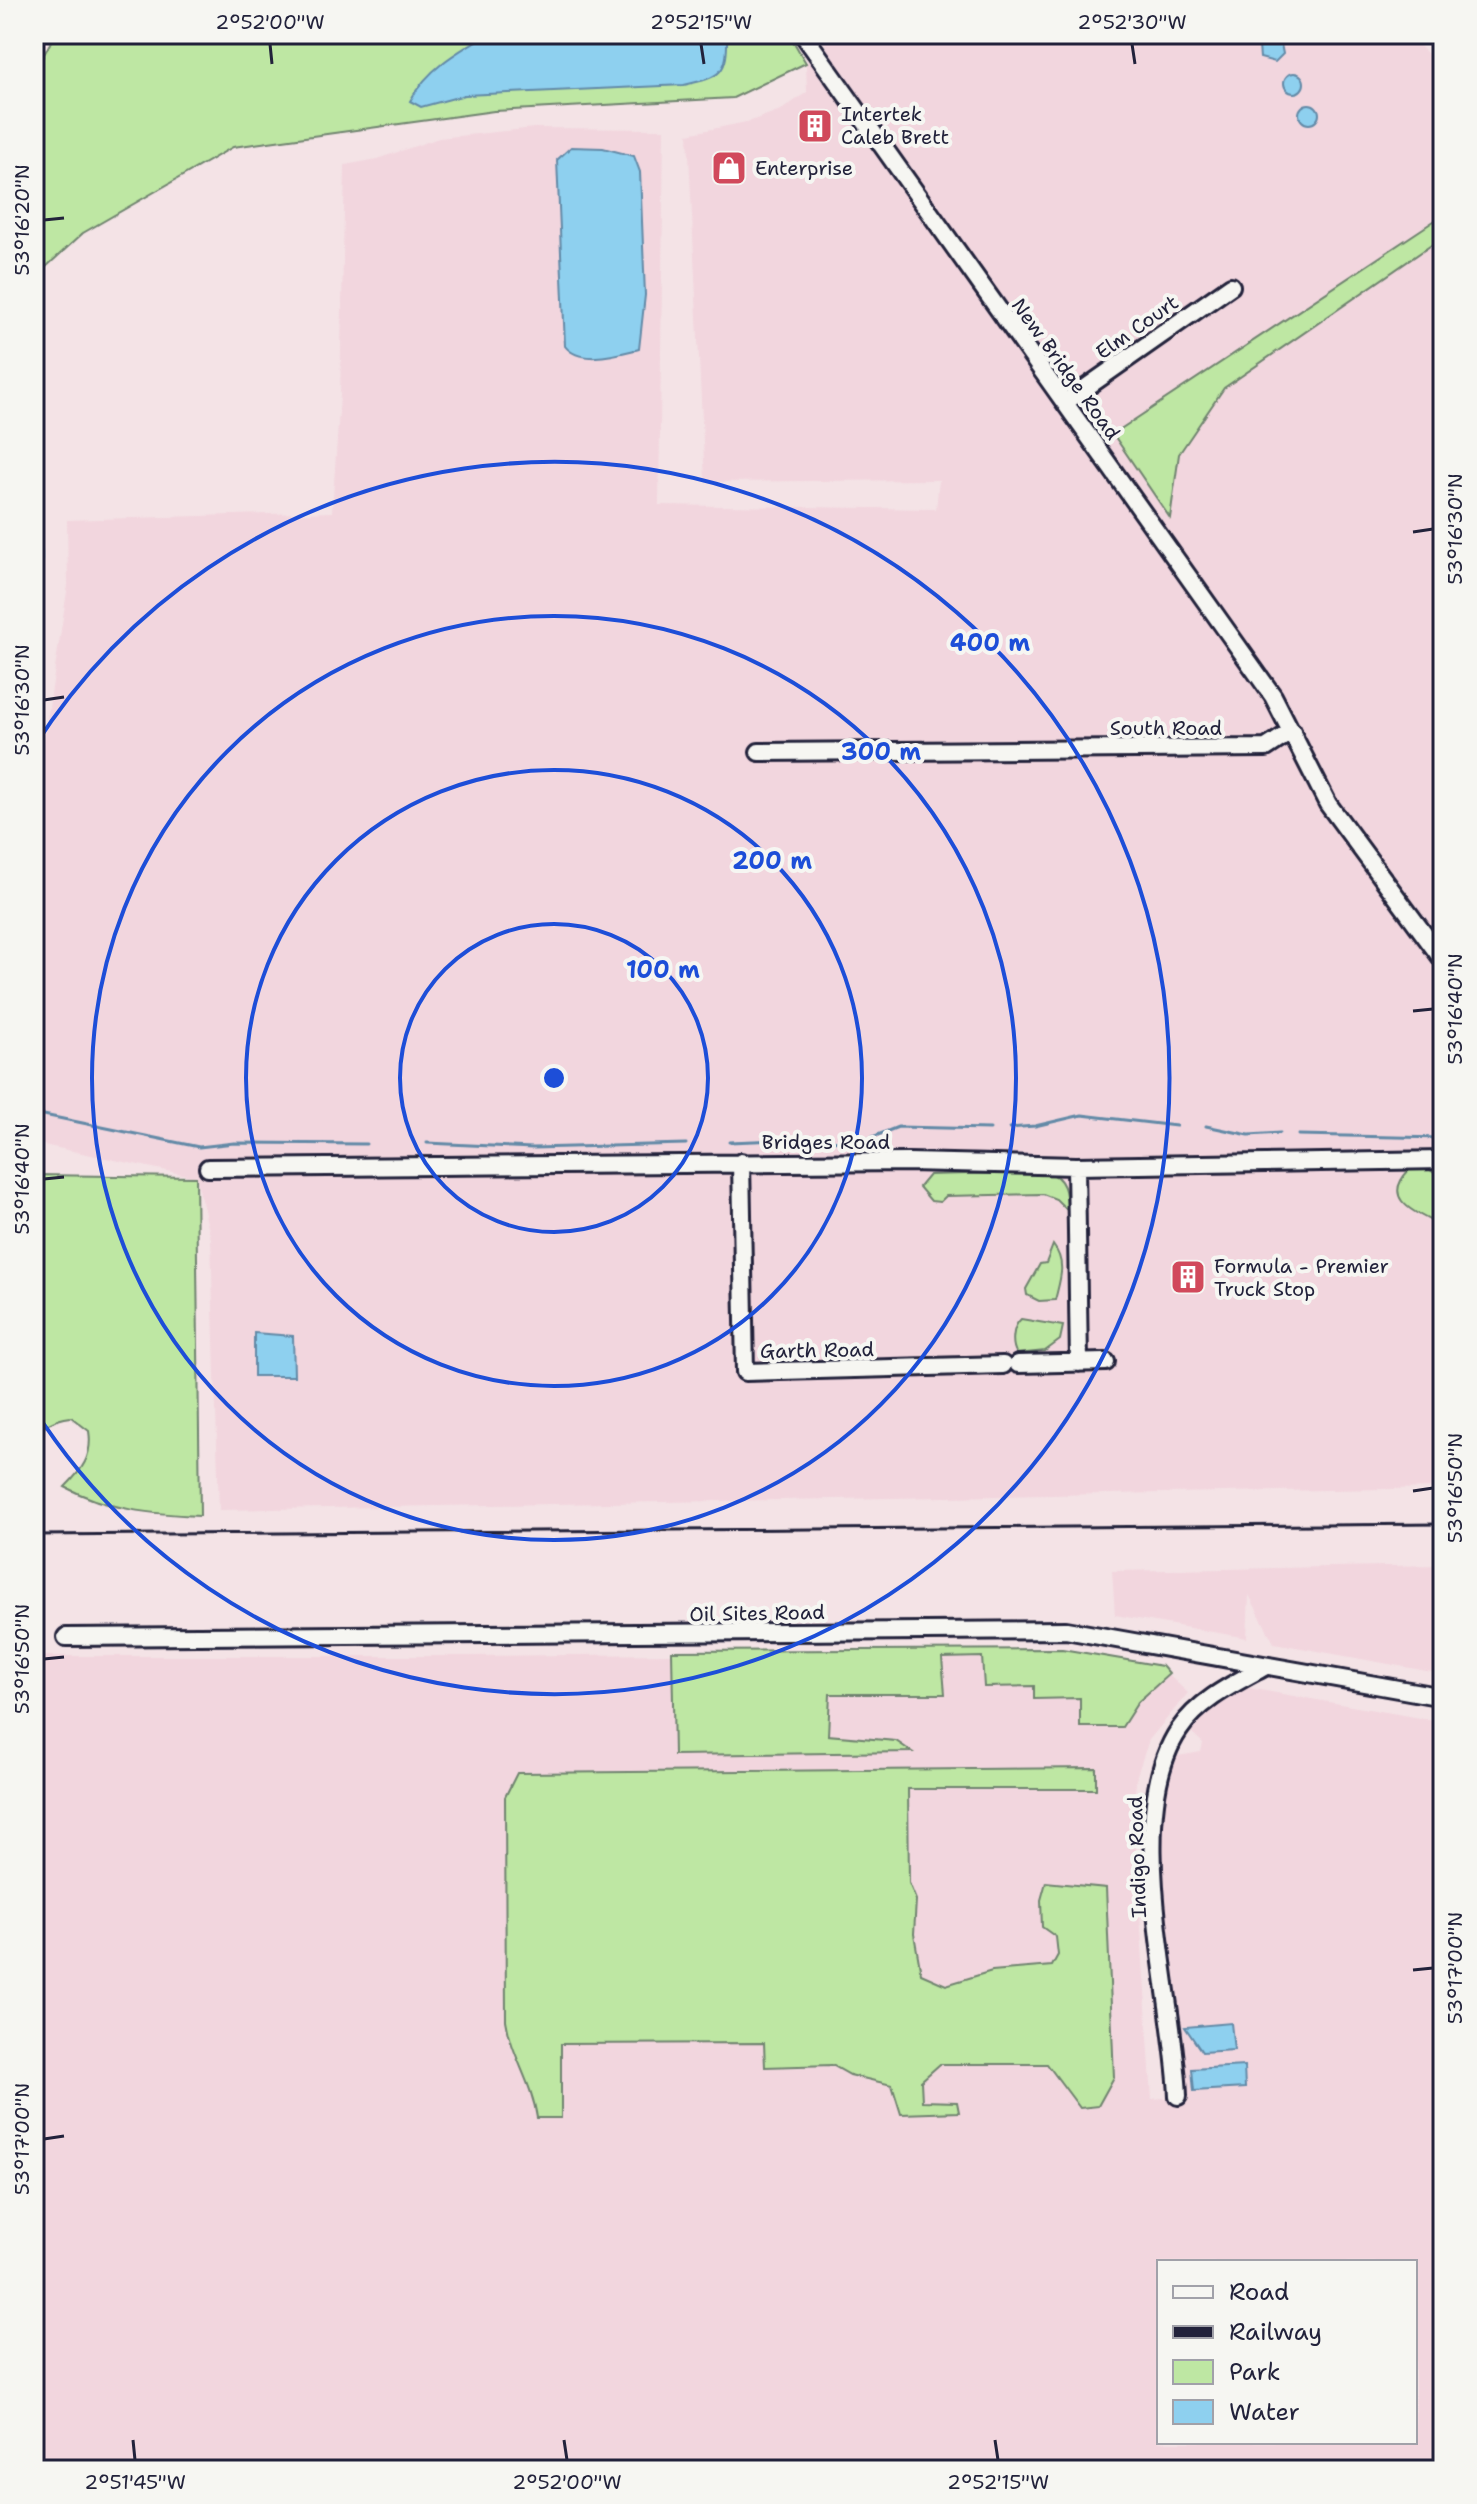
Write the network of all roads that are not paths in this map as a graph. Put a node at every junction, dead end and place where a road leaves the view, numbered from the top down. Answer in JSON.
{"nodes":[{"id":1,"x":803,"y":34,"type":"edge"},
{"id":2,"x":1231,"y":286,"type":"dead end"},
{"id":3,"x":1067,"y":401,"type":"junction"},
{"id":4,"x":1292,"y":731,"type":"junction"},
{"id":5,"x":759,"y":752,"type":"dead end"},
{"id":6,"x":1443,"y":960,"type":"edge"},
{"id":7,"x":1443,"y":1160,"type":"edge"},
{"id":8,"x":741,"y":1162,"type":"junction"},
{"id":9,"x":1076,"y":1166,"type":"junction"},
{"id":10,"x":208,"y":1168,"type":"dead end"},
{"id":11,"x":1106,"y":1362,"type":"dead end"},
{"id":12,"x":1079,"y":1363,"type":"junction"},
{"id":13,"x":66,"y":1637,"type":"dead end"},
{"id":14,"x":1266,"y":1666,"type":"junction"},
{"id":15,"x":1443,"y":1697,"type":"edge"},
{"id":16,"x":1178,"y":2096,"type":"dead end"}],
"edges":[{"from":1,"to":3,"type":"street","name":"New Bridge Road"},
{"from":2,"to":3,"type":"street","name":"Elm Court"},
{"from":3,"to":4,"type":"street","name":"New Bridge Road"},
{"from":4,"to":5,"type":"street","name":"South Road"},
{"from":4,"to":6,"type":"street"},
{"from":7,"to":9,"type":"street","name":"Bridges Road"},
{"from":8,"to":9,"type":"street","name":"Bridges Road"},
{"from":8,"to":10,"type":"street","name":"Bridges Road"},
{"from":8,"to":12,"type":"street","name":"Garth Road"},
{"from":9,"to":12,"type":"street"},
{"from":11,"to":12,"type":"street","name":"Garth Road"},
{"from":13,"to":14,"type":"street","name":"Oil Sites Road"},
{"from":14,"to":15,"type":"street","name":"Oil Sites Road"},
{"from":14,"to":16,"type":"street","name":"Indigo Road"}]}
